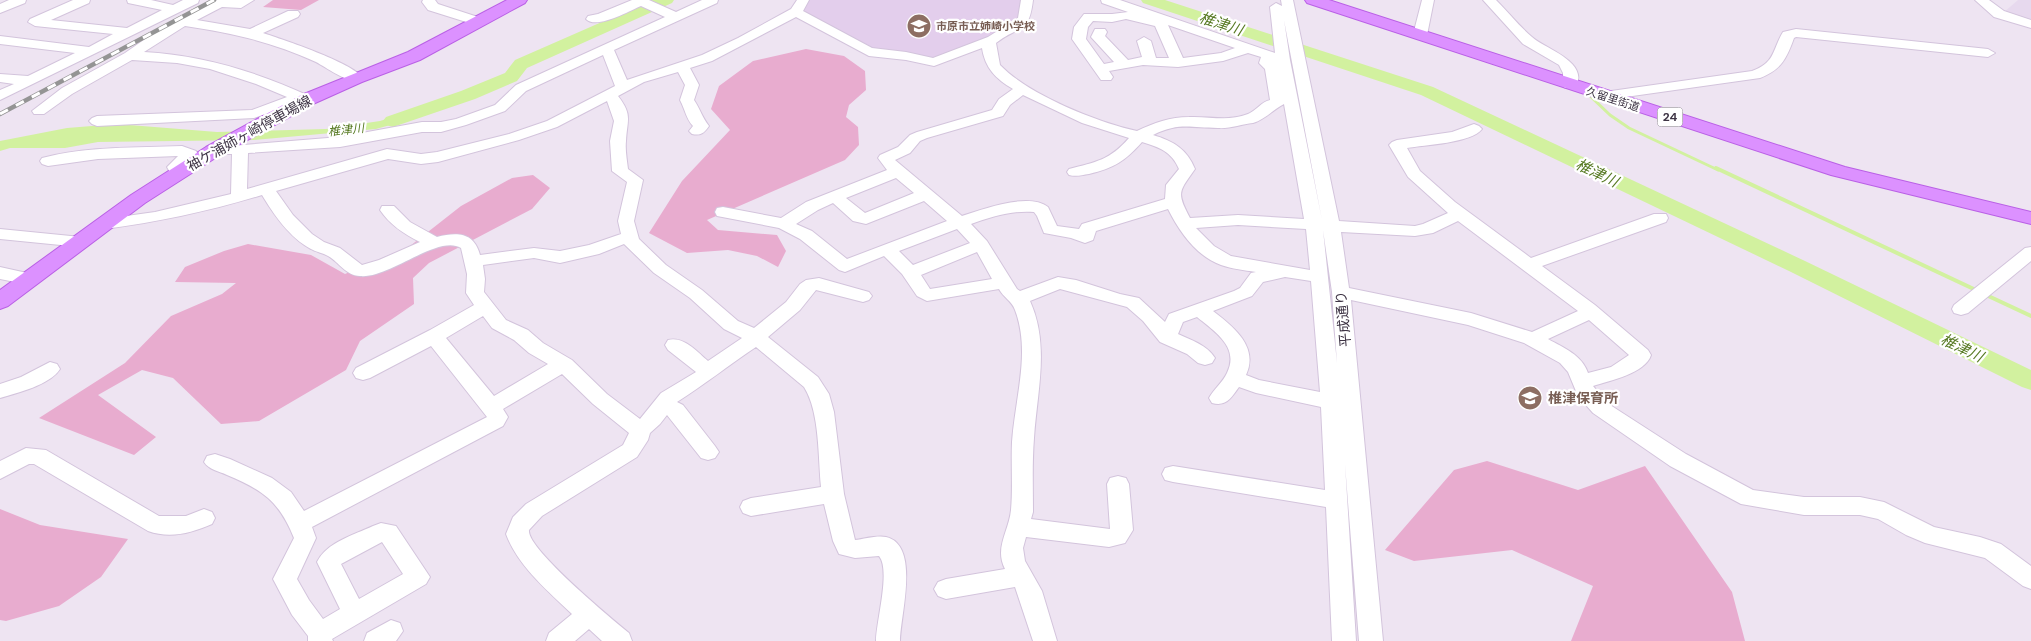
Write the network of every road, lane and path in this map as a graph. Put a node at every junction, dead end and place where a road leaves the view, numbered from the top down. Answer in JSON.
{"nodes":[{"id":1,"x":20,"y":0,"type":"edge"},
{"id":2,"x":84,"y":0,"type":"edge"},
{"id":3,"x":137,"y":0,"type":"edge"},
{"id":4,"x":193,"y":0,"type":"edge"},
{"id":5,"x":248,"y":0,"type":"edge"},
{"id":6,"x":429,"y":0,"type":"edge"},
{"id":7,"x":519,"y":0,"type":"edge"},
{"id":8,"x":642,"y":0,"type":"edge"},
{"id":9,"x":712,"y":0,"type":"edge"},
{"id":10,"x":1027,"y":0,"type":"edge"},
{"id":11,"x":1107,"y":0,"type":"edge"},
{"id":12,"x":1274,"y":0,"type":"edge"},
{"id":13,"x":1287,"y":0,"type":"edge"},
{"id":14,"x":1313,"y":0,"type":"edge"},
{"id":15,"x":1428,"y":0,"type":"edge"},
{"id":16,"x":1489,"y":0,"type":"edge"},
{"id":17,"x":1981,"y":0,"type":"edge"},
{"id":18,"x":2011,"y":0,"type":"edge"},
{"id":19,"x":800,"y":6,"type":"edge"},
{"id":20,"x":175,"y":9,"type":"junction"},
{"id":21,"x":0,"y":10,"type":"edge"},
{"id":22,"x":1128,"y":12,"type":"junction"},
{"id":23,"x":1996,"y":12,"type":"junction"},
{"id":24,"x":293,"y":14,"type":"dead end"},
{"id":25,"x":676,"y":17,"type":"junction"},
{"id":26,"x":593,"y":19,"type":"dead end"},
{"id":27,"x":184,"y":22,"type":"junction"},
{"id":28,"x":479,"y":22,"type":"junction"},
{"id":29,"x":2031,"y":24,"type":"edge"},
{"id":30,"x":128,"y":32,"type":"junction"},
{"id":31,"x":1100,"y":32,"type":"dead end"},
{"id":32,"x":251,"y":34,"type":"junction"},
{"id":33,"x":1420,"y":35,"type":"junction"},
{"id":34,"x":1212,"y":36,"type":"junction"},
{"id":35,"x":0,"y":40,"type":"edge"},
{"id":36,"x":990,"y":40,"type":"junction"},
{"id":37,"x":1144,"y":41,"type":"dead end"},
{"id":38,"x":1249,"y":48,"type":"junction"},
{"id":39,"x":603,"y":50,"type":"junction"},
{"id":40,"x":91,"y":51,"type":"junction"},
{"id":41,"x":1988,"y":53,"type":"dead end"},
{"id":42,"x":130,"y":56,"type":"junction"},
{"id":43,"x":1223,"y":58,"type":"junction"},
{"id":44,"x":1284,"y":59,"type":"junction"},
{"id":45,"x":1151,"y":62,"type":"junction"},
{"id":46,"x":1178,"y":62,"type":"junction"},
{"id":47,"x":1125,"y":65,"type":"junction"},
{"id":48,"x":682,"y":67,"type":"junction"},
{"id":49,"x":0,"y":78,"type":"edge"},
{"id":50,"x":356,"y":78,"type":"junction"},
{"id":51,"x":31,"y":81,"type":"junction"},
{"id":52,"x":1570,"y":85,"type":"junction"},
{"id":53,"x":1023,"y":89,"type":"junction"},
{"id":54,"x":616,"y":90,"type":"junction"},
{"id":55,"x":0,"y":96,"type":"edge"},
{"id":56,"x":1604,"y":96,"type":"junction"},
{"id":57,"x":303,"y":99,"type":"junction"},
{"id":58,"x":40,"y":111,"type":"dead end"},
{"id":59,"x":1188,"y":112,"type":"dead end"},
{"id":60,"x":97,"y":121,"type":"dead end"},
{"id":61,"x":1209,"y":123,"type":"junction"},
{"id":62,"x":1474,"y":129,"type":"dead end"},
{"id":63,"x":697,"y":131,"type":"dead end"},
{"id":64,"x":1139,"y":136,"type":"junction"},
{"id":65,"x":242,"y":149,"type":"junction"},
{"id":66,"x":212,"y":151,"type":"junction"},
{"id":67,"x":48,"y":161,"type":"dead end"},
{"id":68,"x":898,"y":171,"type":"junction"},
{"id":69,"x":1075,"y":172,"type":"dead end"},
{"id":70,"x":178,"y":173,"type":"junction"},
{"id":71,"x":266,"y":189,"type":"junction"},
{"id":72,"x":926,"y":194,"type":"junction"},
{"id":73,"x":239,"y":197,"type":"junction"},
{"id":74,"x":835,"y":197,"type":"junction"},
{"id":75,"x":1173,"y":202,"type":"junction"},
{"id":76,"x":388,"y":210,"type":"dead end"},
{"id":77,"x":723,"y":212,"type":"dead end"},
{"id":78,"x":1460,"y":214,"type":"junction"},
{"id":79,"x":1660,"y":218,"type":"dead end"},
{"id":80,"x":2031,"y":218,"type":"edge"},
{"id":81,"x":959,"y":222,"type":"junction"},
{"id":82,"x":105,"y":224,"type":"junction"},
{"id":83,"x":784,"y":224,"type":"junction"},
{"id":84,"x":1185,"y":224,"type":"junction"},
{"id":85,"x":1322,"y":225,"type":"junction"},
{"id":86,"x":0,"y":234,"type":"edge"},
{"id":87,"x":630,"y":236,"type":"junction"},
{"id":88,"x":81,"y":242,"type":"junction"},
{"id":89,"x":436,"y":243,"type":"junction"},
{"id":90,"x":981,"y":245,"type":"junction"},
{"id":91,"x":887,"y":249,"type":"junction"},
{"id":92,"x":2031,"y":252,"type":"edge"},
{"id":93,"x":474,"y":261,"type":"junction"},
{"id":94,"x":1528,"y":265,"type":"junction"},
{"id":95,"x":1293,"y":272,"type":"junction"},
{"id":96,"x":0,"y":273,"type":"edge"},
{"id":97,"x":910,"y":273,"type":"junction"},
{"id":98,"x":1320,"y":276,"type":"junction"},
{"id":99,"x":30,"y":279,"type":"junction"},
{"id":100,"x":1003,"y":283,"type":"junction"},
{"id":101,"x":1342,"y":292,"type":"junction"},
{"id":102,"x":863,"y":296,"type":"dead end"},
{"id":103,"x":1018,"y":299,"type":"junction"},
{"id":104,"x":0,"y":301,"type":"edge"},
{"id":105,"x":484,"y":307,"type":"junction"},
{"id":106,"x":1961,"y":309,"type":"dead end"},
{"id":107,"x":1200,"y":310,"type":"junction"},
{"id":108,"x":1591,"y":312,"type":"junction"},
{"id":109,"x":434,"y":337,"type":"junction"},
{"id":110,"x":756,"y":337,"type":"junction"},
{"id":111,"x":1168,"y":337,"type":"junction"},
{"id":112,"x":1534,"y":339,"type":"junction"},
{"id":113,"x":675,"y":345,"type":"dead end"},
{"id":114,"x":1205,"y":358,"type":"dead end"},
{"id":115,"x":563,"y":364,"type":"junction"},
{"id":116,"x":50,"y":369,"type":"dead end"},
{"id":117,"x":708,"y":372,"type":"junction"},
{"id":118,"x":363,"y":373,"type":"dead end"},
{"id":119,"x":1234,"y":378,"type":"junction"},
{"id":120,"x":1582,"y":382,"type":"junction"},
{"id":121,"x":0,"y":391,"type":"edge"},
{"id":122,"x":1219,"y":398,"type":"dead end"},
{"id":123,"x":1331,"y":402,"type":"junction"},
{"id":124,"x":663,"y":404,"type":"junction"},
{"id":125,"x":490,"y":407,"type":"junction"},
{"id":126,"x":640,"y":430,"type":"junction"},
{"id":127,"x":708,"y":452,"type":"dead end"},
{"id":128,"x":215,"y":462,"type":"dead end"},
{"id":129,"x":0,"y":471,"type":"edge"},
{"id":130,"x":1173,"y":474,"type":"dead end"},
{"id":131,"x":1118,"y":484,"type":"dead end"},
{"id":132,"x":833,"y":494,"type":"junction"},
{"id":133,"x":1336,"y":500,"type":"junction"},
{"id":134,"x":751,"y":507,"type":"dead end"},
{"id":135,"x":204,"y":518,"type":"dead end"},
{"id":136,"x":300,"y":523,"type":"junction"},
{"id":137,"x":1018,"y":527,"type":"junction"},
{"id":138,"x":1021,"y":576,"type":"junction"},
{"id":139,"x":2031,"y":579,"type":"edge"},
{"id":140,"x":946,"y":589,"type":"dead end"},
{"id":141,"x":354,"y":613,"type":"dead end"},
{"id":142,"x":589,"y":614,"type":"junction"},
{"id":143,"x":321,"y":637,"type":"edge"},
{"id":144,"x":558,"y":641,"type":"edge"},
{"id":145,"x":620,"y":641,"type":"edge"},
{"id":146,"x":888,"y":641,"type":"edge"},
{"id":147,"x":1045,"y":641,"type":"edge"},
{"id":148,"x":1344,"y":641,"type":"edge"},
{"id":149,"x":1371,"y":641,"type":"edge"}],
"edges":[{"from":1,"to":21,"type":"street"},
{"from":2,"to":30,"type":"street"},
{"from":3,"to":20,"type":"street"},
{"from":4,"to":20,"type":"street"},
{"from":5,"to":27,"type":"street"},
{"from":6,"to":28,"type":"street"},
{"from":7,"to":28,"type":"main road","name":"袖ケ浦姉ヶ崎停車場線"},
{"from":8,"to":25,"type":"street"},
{"from":8,"to":26,"type":"street"},
{"from":9,"to":25,"type":"street"},
{"from":10,"to":36,"type":"street"},
{"from":11,"to":22,"type":"street"},
{"from":12,"to":44,"type":"street","name":"平成通り"},
{"from":13,"to":44,"type":"street","name":"平成通り"},
{"from":14,"to":33,"type":"main road","name":"久留里街道","number":"24"},
{"from":15,"to":33,"type":"street"},
{"from":16,"to":52,"type":"street"},
{"from":17,"to":23,"type":"street"},
{"from":18,"to":23,"type":"street"},
{"from":19,"to":36,"type":"street"},
{"from":19,"to":48,"type":"street"},
{"from":20,"to":30,"type":"street"},
{"from":22,"to":34,"type":"street"},
{"from":22,"to":46,"type":"street"},
{"from":22,"to":47,"type":"street"},
{"from":23,"to":29,"type":"street"},
{"from":24,"to":32,"type":"street"},
{"from":25,"to":39,"type":"street"},
{"from":27,"to":32,"type":"street"},
{"from":27,"to":42,"type":"street"},
{"from":28,"to":50,"type":"main road","name":"袖ケ浦姉ヶ崎停車場線"},
{"from":30,"to":40,"type":"street"},
{"from":31,"to":47,"type":"street"},
{"from":32,"to":50,"type":"street"},
{"from":33,"to":52,"type":"main road","name":"久留里街道","number":"24"},
{"from":34,"to":38,"type":"street"},
{"from":34,"to":43,"type":"street"},
{"from":35,"to":40,"type":"street"},
{"from":36,"to":53,"type":"street"},
{"from":37,"to":45,"type":"street"},
{"from":38,"to":43,"type":"street"},
{"from":38,"to":44,"type":"street"},
{"from":39,"to":54,"type":"street"},
{"from":39,"to":65,"type":"street"},
{"from":40,"to":51,"type":"street"},
{"from":41,"to":56,"type":"street"},
{"from":42,"to":57,"type":"street"},
{"from":42,"to":58,"type":"street"},
{"from":43,"to":46,"type":"street"},
{"from":44,"to":61,"type":"street"},
{"from":44,"to":85,"type":"street","name":"平成通り"},
{"from":45,"to":46,"type":"street"},
{"from":45,"to":47,"type":"street"},
{"from":48,"to":54,"type":"street"},
{"from":48,"to":63,"type":"street"},
{"from":49,"to":51,"type":"street"},
{"from":50,"to":57,"type":"main road","name":"袖ケ浦姉ヶ崎停車場線"},
{"from":51,"to":55,"type":"street"},
{"from":52,"to":56,"type":"main road","name":"久留里街道","number":"24"},
{"from":53,"to":64,"type":"street"},
{"from":53,"to":68,"type":"street"},
{"from":54,"to":71,"type":"street"},
{"from":54,"to":87,"type":"street"},
{"from":56,"to":80,"type":"main road","name":"久留里街道","number":"24"},
{"from":57,"to":60,"type":"street"},
{"from":57,"to":66,"type":"main road","name":"袖ケ浦姉ヶ崎停車場線"},
{"from":59,"to":61,"type":"street"},
{"from":61,"to":64,"type":"street"},
{"from":62,"to":78,"type":"street"},
{"from":64,"to":69,"type":"street"},
{"from":64,"to":75,"type":"street"},
{"from":65,"to":66,"type":"street"},
{"from":65,"to":73,"type":"street"},
{"from":66,"to":70,"type":"main road","name":"袖ケ浦姉ヶ崎停車場線"},
{"from":67,"to":70,"type":"street"},
{"from":68,"to":72,"type":"street"},
{"from":68,"to":74,"type":"street"},
{"from":70,"to":82,"type":"main road","name":"袖ケ浦姉ヶ崎停車場線"},
{"from":71,"to":73,"type":"street"},
{"from":71,"to":89,"type":"street"},
{"from":72,"to":74,"type":"street"},
{"from":72,"to":81,"type":"street"},
{"from":73,"to":82,"type":"street"},
{"from":74,"to":83,"type":"street"},
{"from":75,"to":81,"type":"street"},
{"from":75,"to":84,"type":"street"},
{"from":76,"to":89,"type":"street"},
{"from":77,"to":83,"type":"street"},
{"from":78,"to":85,"type":"street"},
{"from":78,"to":94,"type":"street"},
{"from":79,"to":94,"type":"street"},
{"from":81,"to":90,"type":"street"},
{"from":81,"to":91,"type":"street"},
{"from":82,"to":88,"type":"main road","name":"袖ケ浦姉ヶ崎停車場線"},
{"from":83,"to":91,"type":"street"},
{"from":84,"to":85,"type":"street"},
{"from":84,"to":95,"type":"street"},
{"from":85,"to":98,"type":"street","name":"平成通り"},
{"from":85,"to":101,"type":"street","name":"平成通り"},
{"from":86,"to":88,"type":"street"},
{"from":87,"to":93,"type":"street"},
{"from":87,"to":110,"type":"street"},
{"from":88,"to":99,"type":"main road","name":"袖ケ浦姉ヶ崎停車場線"},
{"from":89,"to":93,"type":"street"},
{"from":90,"to":97,"type":"street"},
{"from":90,"to":100,"type":"street"},
{"from":91,"to":97,"type":"street"},
{"from":92,"to":106,"type":"street"},
{"from":93,"to":105,"type":"street"},
{"from":94,"to":108,"type":"street"},
{"from":95,"to":98,"type":"street"},
{"from":95,"to":107,"type":"street"},
{"from":96,"to":99,"type":"street"},
{"from":97,"to":100,"type":"street"},
{"from":98,"to":123,"type":"street","name":"平成通り"},
{"from":99,"to":104,"type":"main road","name":"袖ケ浦姉ヶ崎停車場線"},
{"from":100,"to":103,"type":"street"},
{"from":101,"to":112,"type":"street"},
{"from":101,"to":149,"type":"street","name":"平成通り"},
{"from":102,"to":110,"type":"street"},
{"from":103,"to":111,"type":"street"},
{"from":103,"to":137,"type":"street"},
{"from":105,"to":109,"type":"street"},
{"from":105,"to":115,"type":"street"},
{"from":107,"to":111,"type":"street"},
{"from":107,"to":119,"type":"street"},
{"from":108,"to":112,"type":"street"},
{"from":108,"to":120,"type":"street"},
{"from":109,"to":118,"type":"street"},
{"from":109,"to":125,"type":"street"},
{"from":110,"to":117,"type":"street"},
{"from":110,"to":132,"type":"street"},
{"from":111,"to":114,"type":"street"},
{"from":112,"to":120,"type":"street"},
{"from":113,"to":117,"type":"street"},
{"from":115,"to":125,"type":"street"},
{"from":115,"to":126,"type":"street"},
{"from":116,"to":121,"type":"street"},
{"from":117,"to":124,"type":"street"},
{"from":119,"to":122,"type":"street"},
{"from":119,"to":123,"type":"street"},
{"from":120,"to":139,"type":"street"},
{"from":123,"to":133,"type":"street","name":"平成通り"},
{"from":124,"to":126,"type":"street"},
{"from":124,"to":127,"type":"street"},
{"from":125,"to":136,"type":"street"},
{"from":126,"to":142,"type":"street"},
{"from":128,"to":136,"type":"street"},
{"from":129,"to":135,"type":"street"},
{"from":130,"to":133,"type":"street"},
{"from":131,"to":137,"type":"street"},
{"from":132,"to":134,"type":"street"},
{"from":132,"to":146,"type":"street"},
{"from":133,"to":148,"type":"street","name":"平成通り"},
{"from":136,"to":143,"type":"street"},
{"from":137,"to":138,"type":"street"},
{"from":138,"to":140,"type":"street"},
{"from":138,"to":147,"type":"street"},
{"from":141,"to":143,"type":"street"},
{"from":142,"to":144,"type":"street"},
{"from":142,"to":145,"type":"street"}]}
